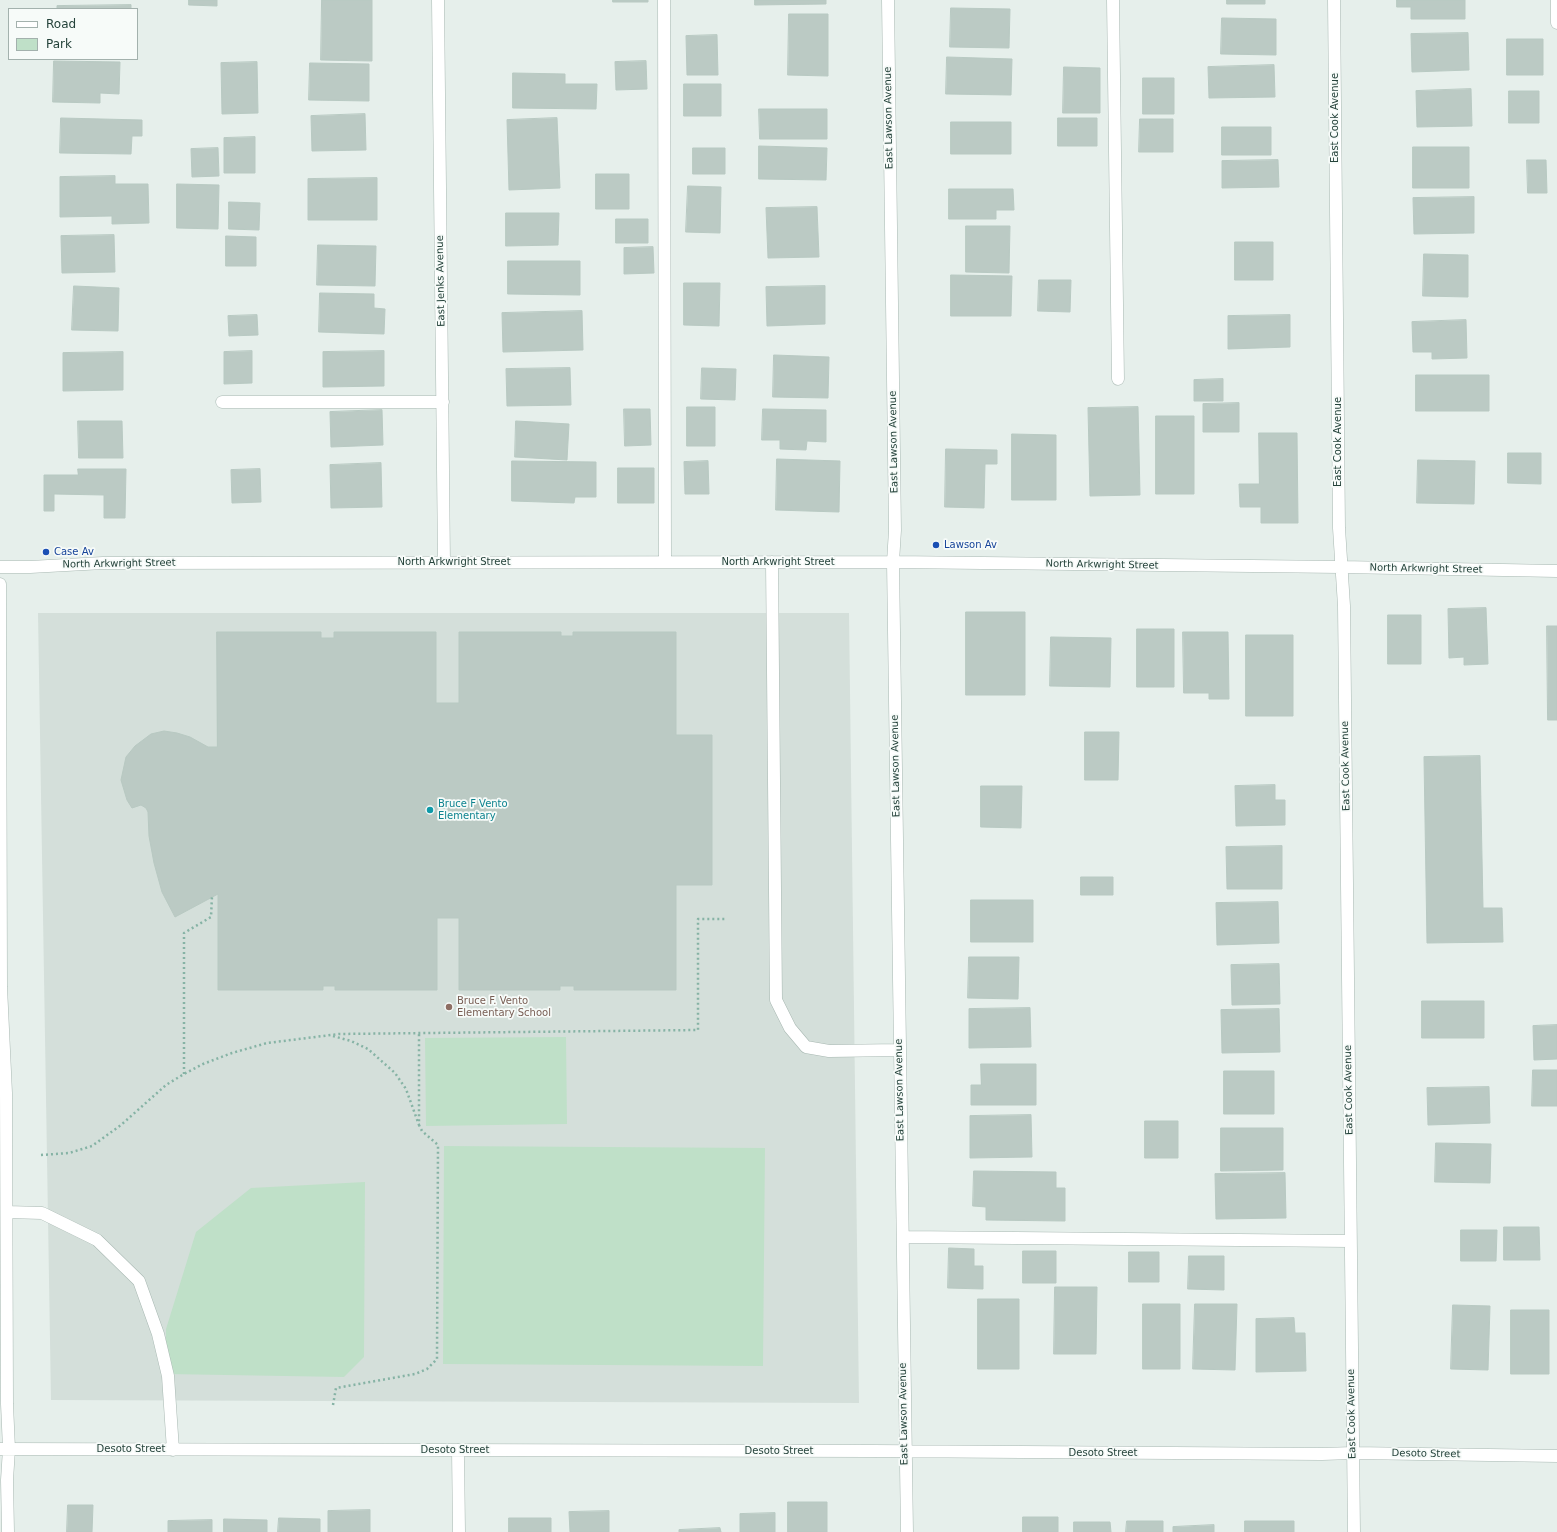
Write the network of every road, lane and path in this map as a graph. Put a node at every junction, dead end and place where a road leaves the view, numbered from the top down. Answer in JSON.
{"nodes":[{"id":1,"x":438,"y":0,"type":"edge"},
{"id":2,"x":664,"y":0,"type":"edge"},
{"id":3,"x":888,"y":0,"type":"edge"},
{"id":4,"x":1113,"y":0,"type":"edge"},
{"id":5,"x":1334,"y":0,"type":"edge"},
{"id":6,"x":1557,"y":0,"type":"edge"},
{"id":7,"x":1557,"y":23,"type":"edge"},
{"id":8,"x":1118,"y":379,"type":"dead end"},
{"id":9,"x":222,"y":402,"type":"dead end"},
{"id":10,"x":442,"y":402,"type":"junction"},
{"id":11,"x":444,"y":562,"type":"junction"},
{"id":12,"x":666,"y":562,"type":"junction"},
{"id":13,"x":772,"y":562,"type":"junction"},
{"id":14,"x":893,"y":562,"type":"junction"},
{"id":15,"x":0,"y":567,"type":"edge"},
{"id":16,"x":1341,"y":567,"type":"junction"},
{"id":17,"x":1557,"y":571,"type":"edge"},
{"id":18,"x":0,"y":584,"type":"edge"},
{"id":19,"x":212,"y":896,"type":"dead end"},
{"id":20,"x":726,"y":919,"type":"dead end"},
{"id":21,"x":1,"y":987,"type":"edge"},
{"id":22,"x":419,"y":1032,"type":"junction"},
{"id":23,"x":330,"y":1035,"type":"junction"},
{"id":24,"x":899,"y":1050,"type":"junction"},
{"id":25,"x":184,"y":1074,"type":"junction"},
{"id":26,"x":419,"y":1125,"type":"junction"},
{"id":27,"x":41,"y":1155,"type":"dead end"},
{"id":28,"x":7,"y":1212,"type":"junction"},
{"id":29,"x":903,"y":1238,"type":"junction"},
{"id":30,"x":1350,"y":1241,"type":"junction"},
{"id":31,"x":333,"y":1405,"type":"dead end"},
{"id":32,"x":4,"y":1449,"type":"edge"},
{"id":33,"x":172,"y":1450,"type":"junction"},
{"id":34,"x":458,"y":1450,"type":"junction"},
{"id":35,"x":905,"y":1451,"type":"junction"},
{"id":36,"x":1353,"y":1453,"type":"junction"},
{"id":37,"x":1557,"y":1456,"type":"edge"},
{"id":38,"x":8,"y":1532,"type":"edge"},
{"id":39,"x":459,"y":1532,"type":"edge"},
{"id":40,"x":907,"y":1532,"type":"edge"},
{"id":41,"x":1354,"y":1532,"type":"edge"}],
"edges":[{"from":1,"to":10,"type":"street","name":"East Jenks Avenue"},
{"from":2,"to":12,"type":"street"},
{"from":3,"to":14,"type":"street","name":"East Lawson Avenue"},
{"from":4,"to":8,"type":"street"},
{"from":5,"to":16,"type":"street","name":"East Cook Avenue"},
{"from":6,"to":7,"type":"street"},
{"from":9,"to":10,"type":"street"},
{"from":10,"to":11,"type":"street","name":"East Jenks Avenue"},
{"from":11,"to":12,"type":"street","name":"North Arkwright Street"},
{"from":11,"to":15,"type":"street","name":"North Arkwright Street"},
{"from":12,"to":13,"type":"street","name":"North Arkwright Street"},
{"from":13,"to":14,"type":"street","name":"North Arkwright Street"},
{"from":13,"to":24,"type":"street"},
{"from":14,"to":16,"type":"street","name":"North Arkwright Street"},
{"from":14,"to":24,"type":"street","name":"East Lawson Avenue"},
{"from":16,"to":17,"type":"street","name":"North Arkwright Street"},
{"from":16,"to":30,"type":"street","name":"East Cook Avenue"},
{"from":18,"to":21,"type":"street"},
{"from":19,"to":25,"type":"path"},
{"from":20,"to":22,"type":"path"},
{"from":21,"to":28,"type":"street"},
{"from":22,"to":23,"type":"path"},
{"from":22,"to":26,"type":"path"},
{"from":23,"to":25,"type":"path"},
{"from":23,"to":26,"type":"path"},
{"from":24,"to":29,"type":"street","name":"East Lawson Avenue"},
{"from":25,"to":27,"type":"path"},
{"from":26,"to":31,"type":"path"},
{"from":28,"to":32,"type":"street"},
{"from":28,"to":33,"type":"street"},
{"from":29,"to":30,"type":"street"},
{"from":29,"to":35,"type":"street","name":"East Lawson Avenue"},
{"from":30,"to":36,"type":"street","name":"East Cook Avenue"},
{"from":32,"to":33,"type":"street","name":"Desoto Street"},
{"from":32,"to":38,"type":"street"},
{"from":33,"to":34,"type":"street","name":"Desoto Street"},
{"from":34,"to":35,"type":"street","name":"Desoto Street"},
{"from":34,"to":39,"type":"street"},
{"from":35,"to":36,"type":"street","name":"Desoto Street"},
{"from":35,"to":40,"type":"street","name":"East Lawson Avenue"},
{"from":36,"to":37,"type":"street","name":"Desoto Street"},
{"from":36,"to":41,"type":"street","name":"East Cook Avenue"}]}
